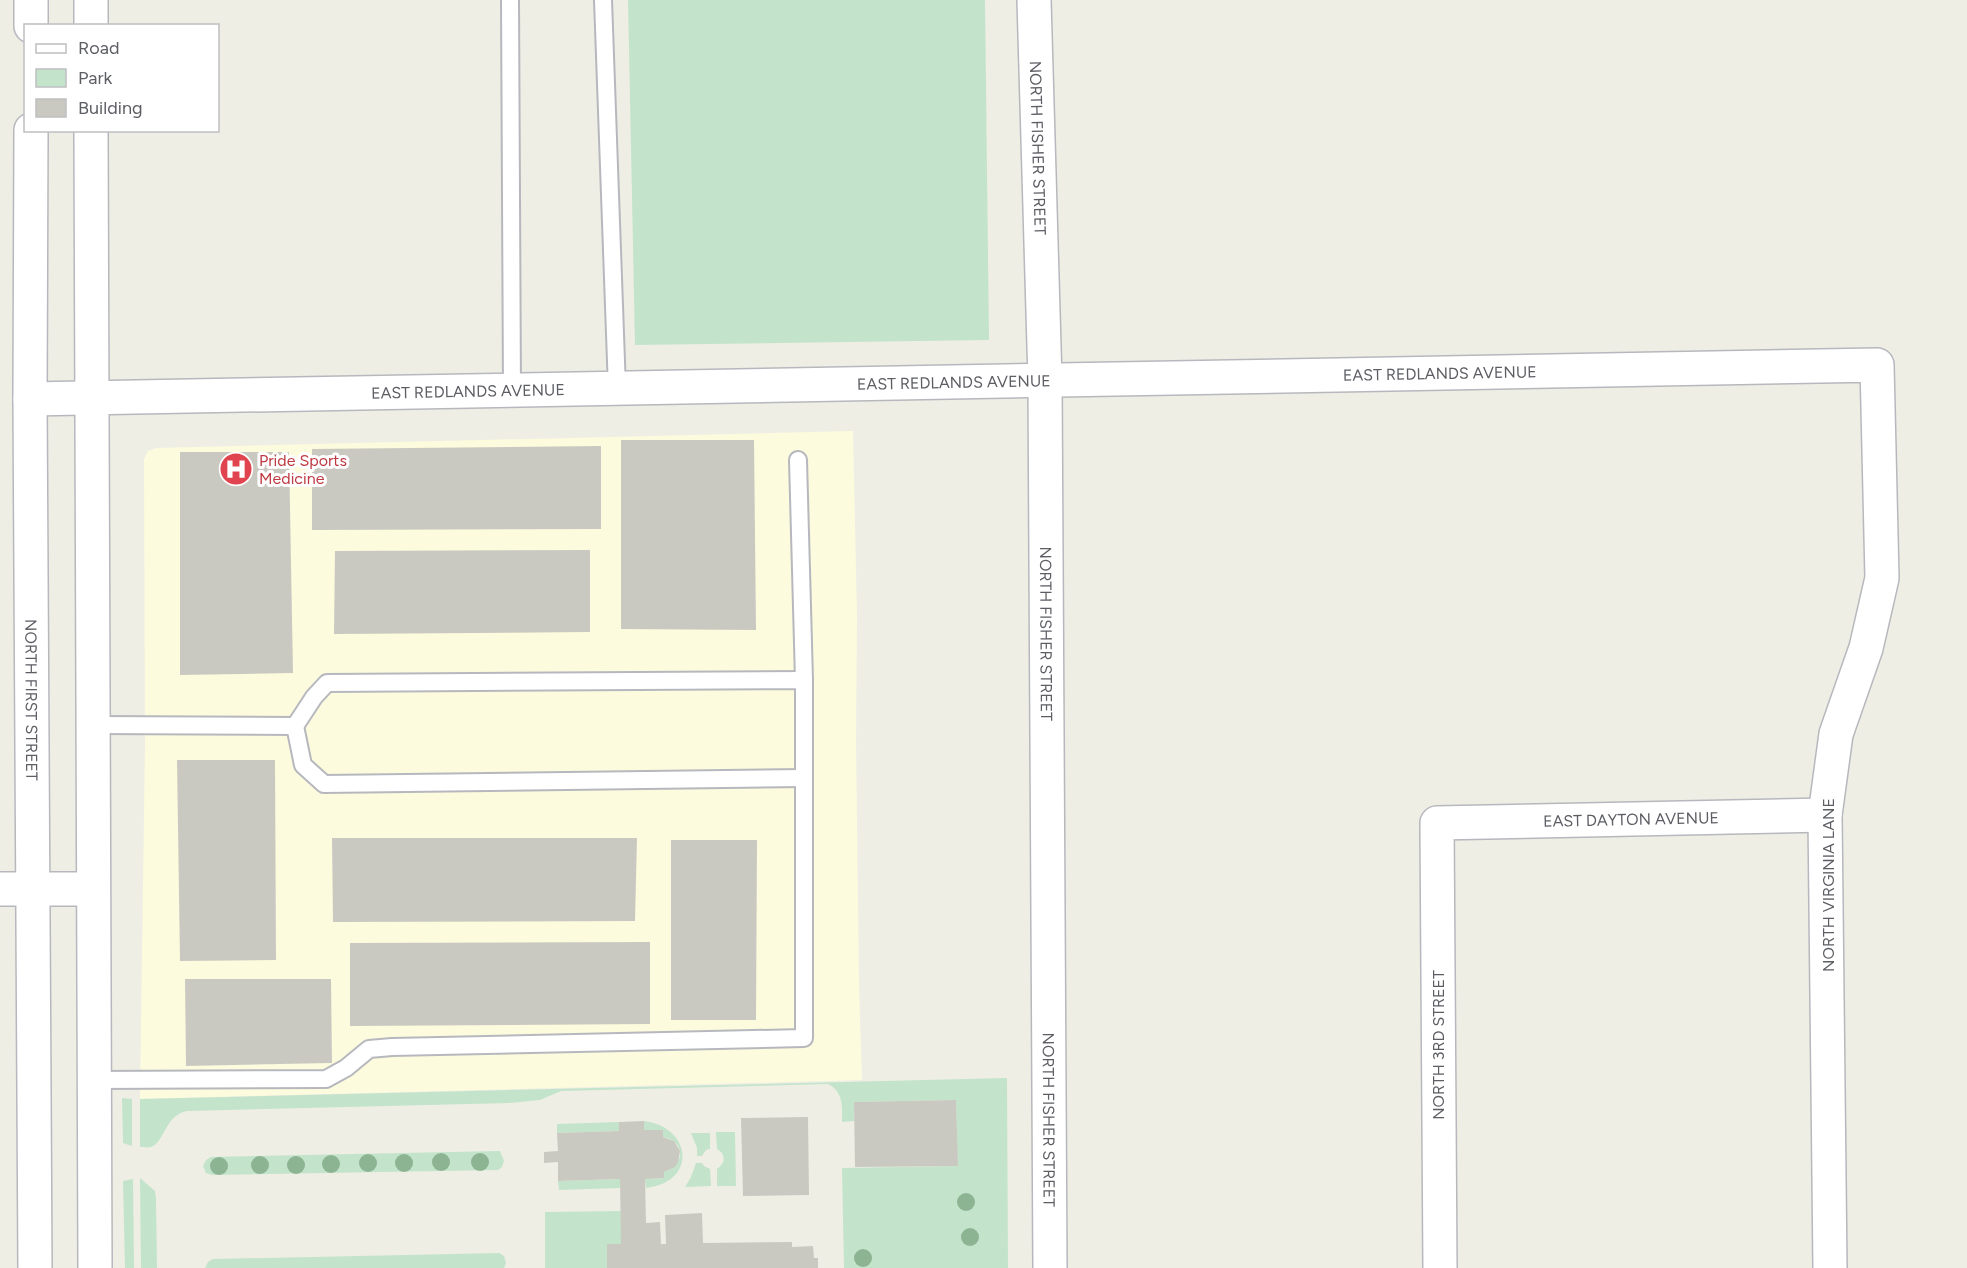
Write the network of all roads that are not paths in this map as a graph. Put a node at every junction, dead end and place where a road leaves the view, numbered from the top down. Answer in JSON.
{"nodes":[{"id":1,"x":31,"y":0,"type":"edge"},
{"id":2,"x":91,"y":0,"type":"edge"},
{"id":3,"x":510,"y":0,"type":"edge"},
{"id":4,"x":603,"y":0,"type":"edge"},
{"id":5,"x":1034,"y":0,"type":"edge"},
{"id":6,"x":31,"y":24,"type":"edge"},
{"id":7,"x":91,"y":24,"type":"edge"},
{"id":8,"x":30,"y":132,"type":"edge"},
{"id":9,"x":91,"y":132,"type":"edge"},
{"id":10,"x":1877,"y":365,"type":"joint"},
{"id":11,"x":1044,"y":381,"type":"junction"},
{"id":12,"x":617,"y":389,"type":"junction"},
{"id":13,"x":512,"y":391,"type":"junction"},
{"id":14,"x":92,"y":398,"type":"junction"},
{"id":15,"x":30,"y":399,"type":"junction"},
{"id":16,"x":798,"y":460,"type":"dead end"},
{"id":17,"x":804,"y":680,"type":"junction"},
{"id":18,"x":93,"y":726,"type":"junction"},
{"id":19,"x":295,"y":726,"type":"junction"},
{"id":20,"x":804,"y":778,"type":"junction"},
{"id":21,"x":1825,"y":815,"type":"junction"},
{"id":22,"x":1437,"y":823,"type":"joint"},
{"id":23,"x":0,"y":889,"type":"edge"},
{"id":24,"x":33,"y":889,"type":"junction"},
{"id":25,"x":93,"y":889,"type":"junction"},
{"id":26,"x":94,"y":1080,"type":"junction"},
{"id":27,"x":35,"y":1268,"type":"edge"},
{"id":28,"x":95,"y":1268,"type":"edge"},
{"id":29,"x":1050,"y":1268,"type":"edge"},
{"id":30,"x":1440,"y":1268,"type":"edge"},
{"id":31,"x":1830,"y":1268,"type":"edge"}],
"edges":[{"from":1,"to":6,"type":"street"},
{"from":2,"to":7,"type":"street"},
{"from":3,"to":13,"type":"lane"},
{"from":4,"to":12,"type":"lane"},
{"from":5,"to":11,"type":"street","name":"NORTH FISHER STREET"},
{"from":8,"to":15,"type":"street","name":"NORTH FIRST STREET"},
{"from":9,"to":14,"type":"street"},
{"from":10,"to":11,"type":"street","name":"EAST REDLANDS AVENUE"},
{"from":10,"to":21,"type":"street","name":"NORTH VIRGINIA LANE"},
{"from":11,"to":12,"type":"street","name":"EAST REDLANDS AVENUE"},
{"from":11,"to":29,"type":"street","name":"NORTH FISHER STREET"},
{"from":12,"to":13,"type":"street","name":"EAST REDLANDS AVENUE"},
{"from":13,"to":14,"type":"street","name":"EAST REDLANDS AVENUE"},
{"from":14,"to":15,"type":"street","name":"EAST REDLANDS AVENUE"},
{"from":14,"to":18,"type":"street"},
{"from":15,"to":24,"type":"street","name":"NORTH FIRST STREET"},
{"from":16,"to":17,"type":"lane"},
{"from":17,"to":19,"type":"lane"},
{"from":17,"to":20,"type":"lane"},
{"from":18,"to":19,"type":"lane"},
{"from":18,"to":25,"type":"street"},
{"from":19,"to":20,"type":"lane"},
{"from":20,"to":26,"type":"lane"},
{"from":21,"to":22,"type":"street","name":"EAST DAYTON AVENUE"},
{"from":21,"to":31,"type":"street","name":"NORTH VIRGINIA LANE"},
{"from":22,"to":30,"type":"street","name":"NORTH 3RD STREET"},
{"from":23,"to":24,"type":"street"},
{"from":24,"to":25,"type":"street"},
{"from":24,"to":27,"type":"street","name":"NORTH FIRST STREET"},
{"from":25,"to":26,"type":"street"},
{"from":26,"to":28,"type":"street"}]}
